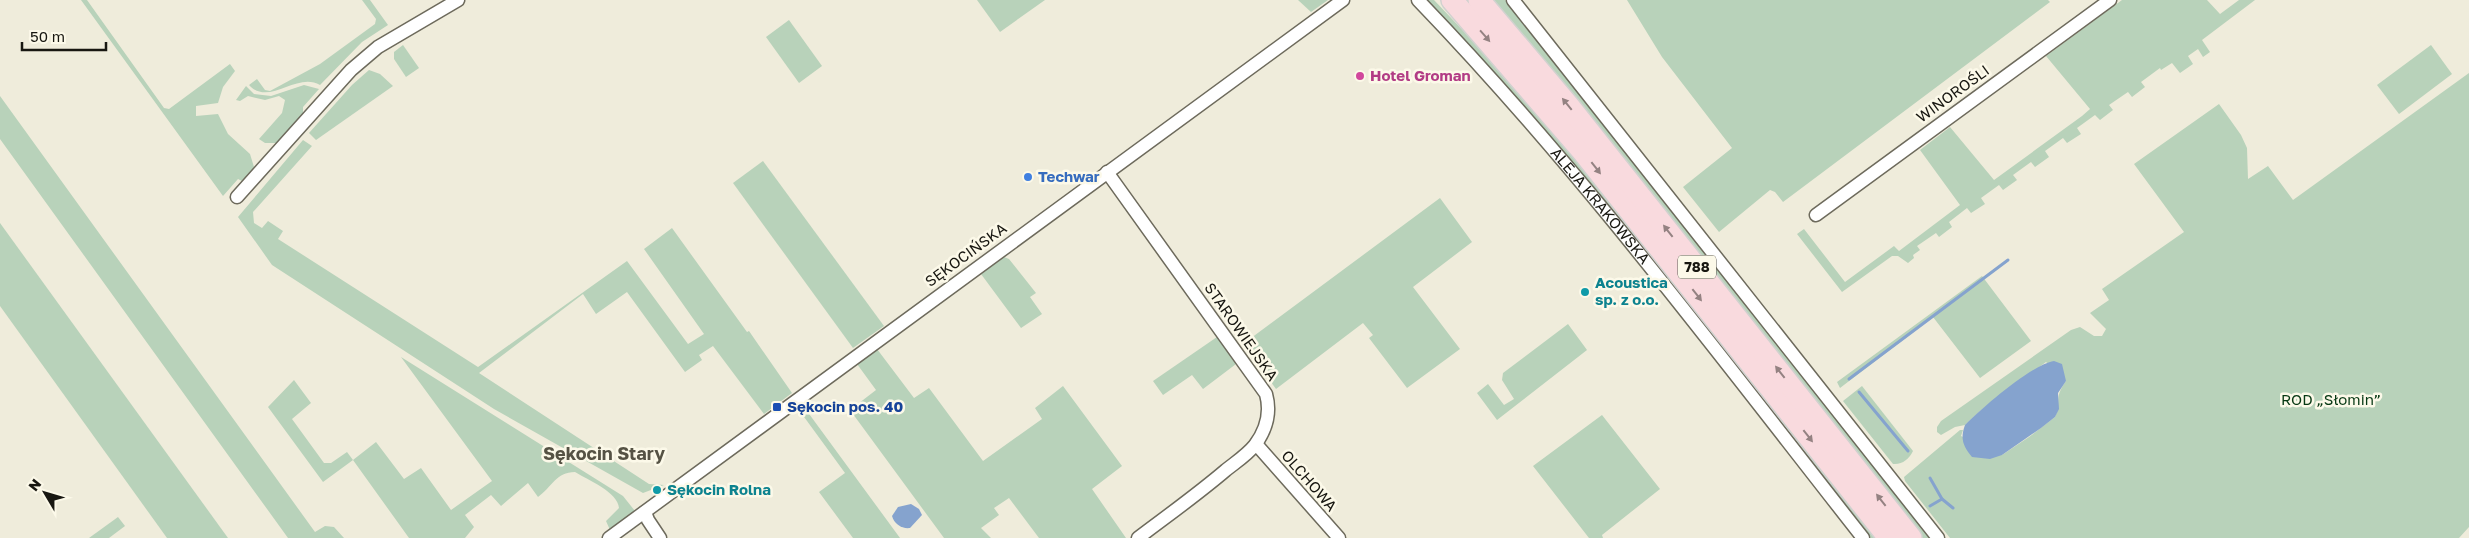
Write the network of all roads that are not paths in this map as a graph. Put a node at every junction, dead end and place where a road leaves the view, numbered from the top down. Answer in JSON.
{"nodes":[{"id":1,"x":458,"y":0,"type":"edge"},
{"id":2,"x":1343,"y":0,"type":"edge"},
{"id":3,"x":1418,"y":0,"type":"edge"},
{"id":4,"x":1452,"y":0,"type":"edge"},
{"id":5,"x":1478,"y":0,"type":"edge"},
{"id":6,"x":1512,"y":0,"type":"edge"},
{"id":7,"x":2110,"y":0,"type":"edge"},
{"id":8,"x":1107,"y":172,"type":"junction"},
{"id":9,"x":237,"y":197,"type":"dead end"},
{"id":10,"x":1816,"y":215,"type":"dead end"},
{"id":11,"x":1256,"y":444,"type":"junction"},
{"id":12,"x":645,"y":512,"type":"junction"},
{"id":13,"x":609,"y":538,"type":"edge"},
{"id":14,"x":660,"y":538,"type":"edge"},
{"id":15,"x":1138,"y":538,"type":"edge"},
{"id":16,"x":1339,"y":538,"type":"edge"},
{"id":17,"x":1863,"y":538,"type":"edge"},
{"id":18,"x":1889,"y":538,"type":"edge"},
{"id":19,"x":1911,"y":538,"type":"edge"},
{"id":20,"x":1938,"y":538,"type":"edge"}],
"edges":[{"from":1,"to":9,"type":"street"},
{"from":2,"to":8,"type":"street","name":"SĘKOCIŃSKA"},
{"from":3,"to":17,"type":"street","name":"ALEJA KRAKOWSKA"},
{"from":4,"to":18,"type":"main road","name":"ALEJA KRAKOWSKA","number":"788","one_way":true},
{"from":19,"to":5,"type":"main road","number":"788","one_way":true},
{"from":6,"to":20,"type":"street"},
{"from":7,"to":10,"type":"street","name":"WINOROŚLI"},
{"from":8,"to":11,"type":"street","name":"STAROWIEJSKA"},
{"from":8,"to":12,"type":"street","name":"SĘKOCIŃSKA"},
{"from":11,"to":15,"type":"street","name":"STAROWIEJSKA"},
{"from":11,"to":16,"type":"street","name":"OLCHOWA"},
{"from":12,"to":13,"type":"street","name":"SĘKOCIŃSKA"},
{"from":12,"to":14,"type":"street"}]}
